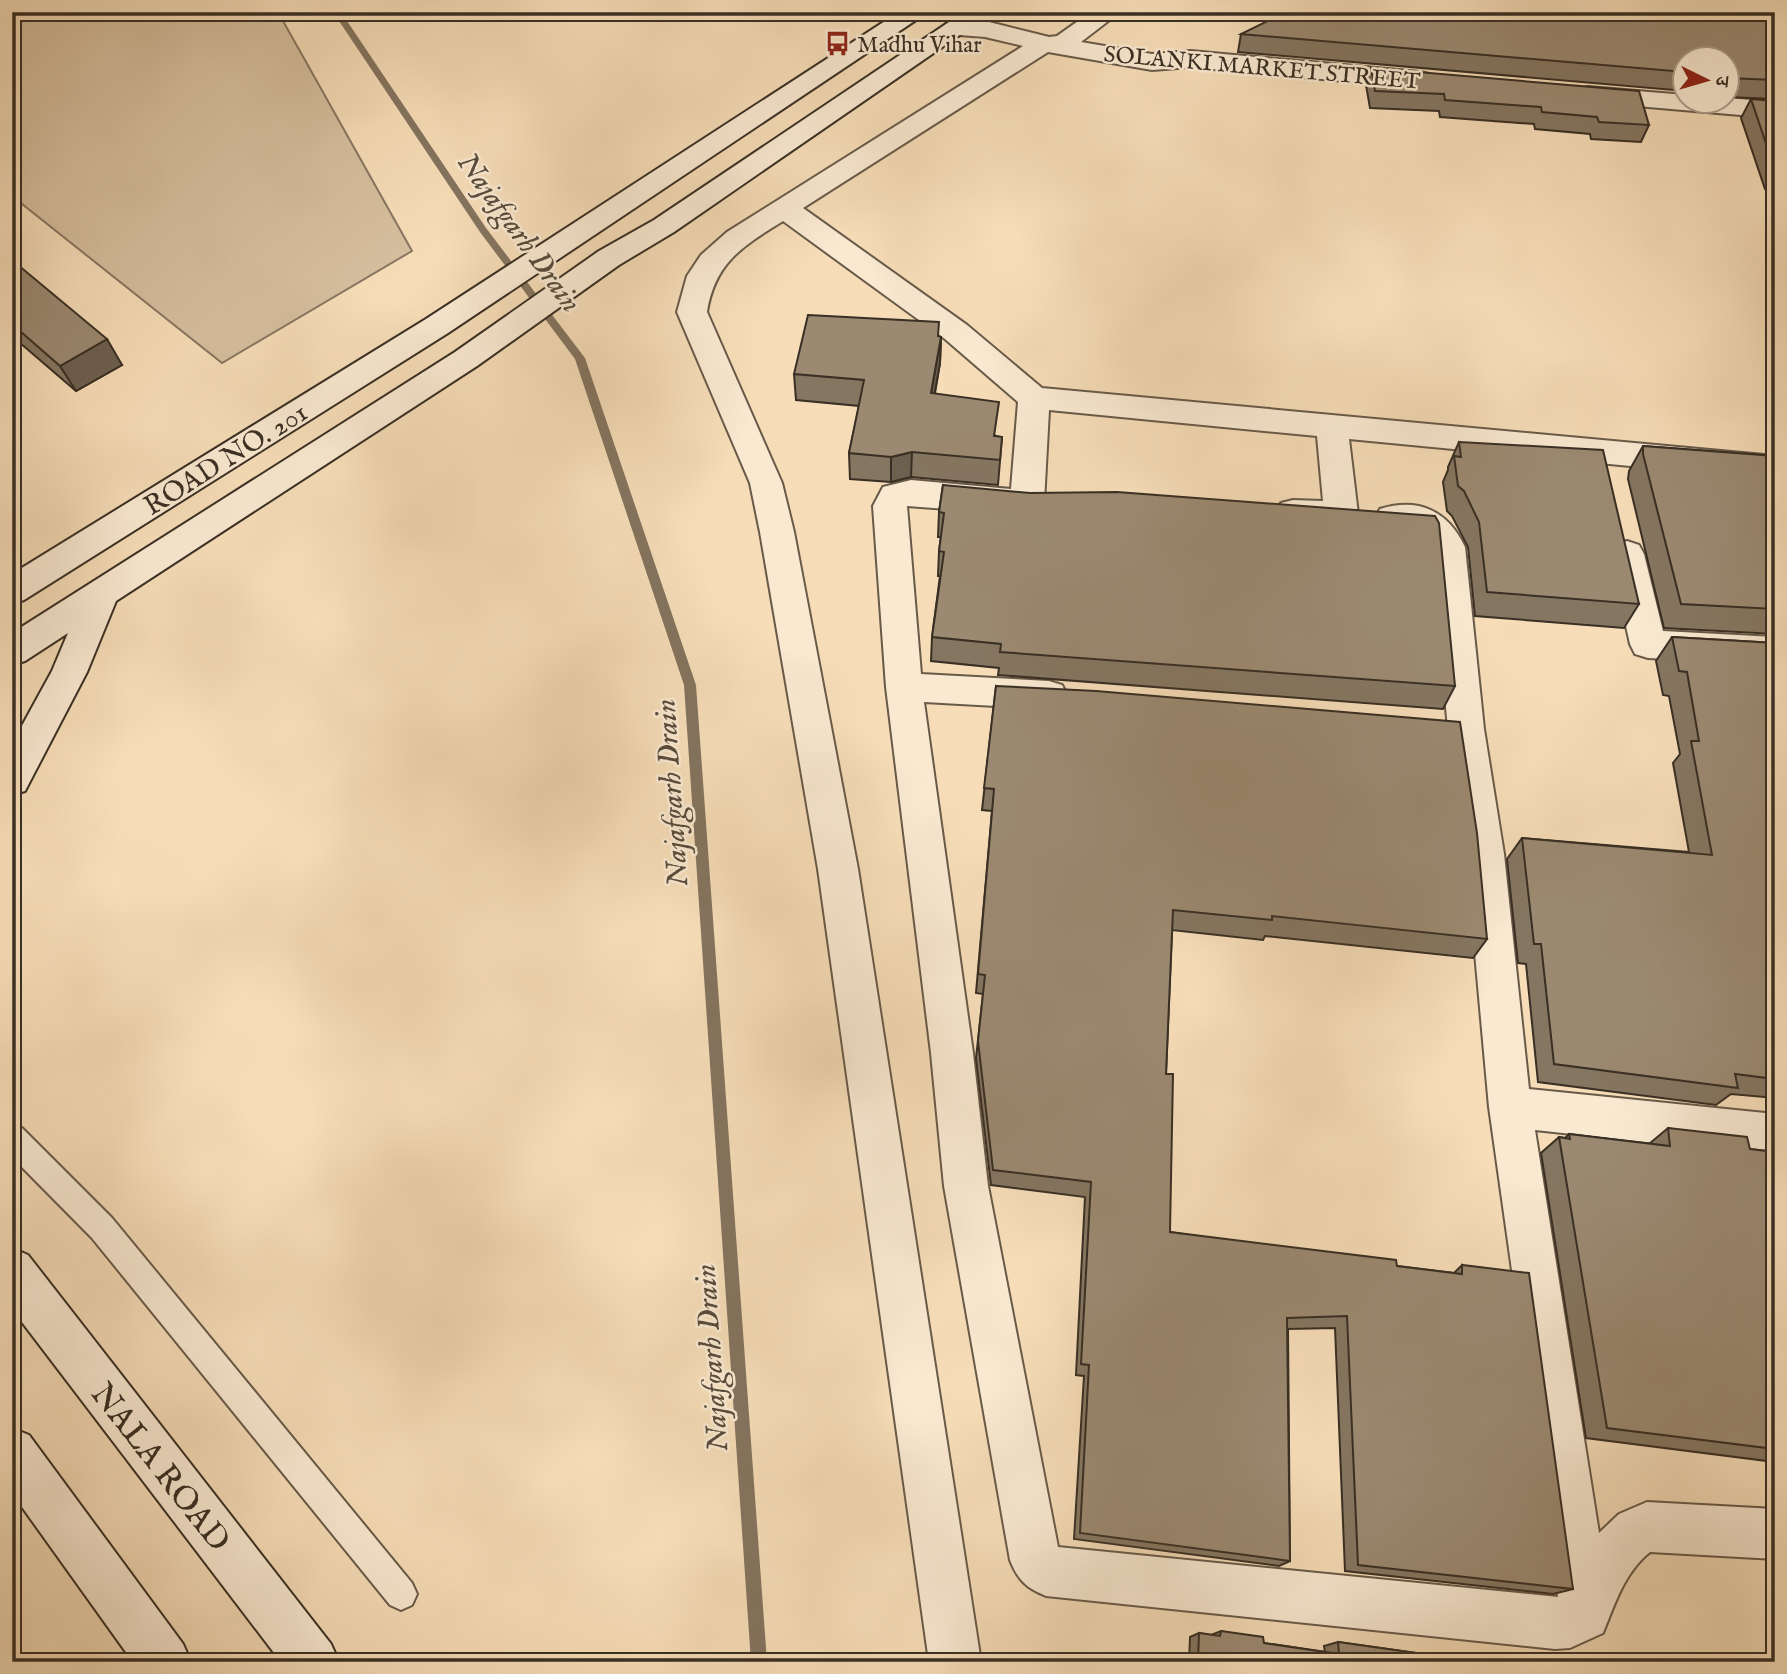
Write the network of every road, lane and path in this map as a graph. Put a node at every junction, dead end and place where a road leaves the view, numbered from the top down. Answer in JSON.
{"nodes":[{"id":1,"x":916,"y":12,"type":"edge"},
{"id":2,"x":981,"y":12,"type":"edge"},
{"id":3,"x":1108,"y":12,"type":"edge"},
{"id":4,"x":955,"y":29,"type":"junction"},
{"id":5,"x":1245,"y":38,"type":"dead end"},
{"id":6,"x":1044,"y":44,"type":"junction"},
{"id":7,"x":1191,"y":59,"type":"junction"},
{"id":8,"x":1443,"y":82,"type":"edge"},
{"id":9,"x":1564,"y":93,"type":"edge"},
{"id":10,"x":1775,"y":110,"type":"edge"},
{"id":11,"x":784,"y":208,"type":"junction"},
{"id":12,"x":1034,"y":398,"type":"junction"},
{"id":13,"x":1332,"y":425,"type":"junction"},
{"id":14,"x":1602,"y":450,"type":"junction"},
{"id":15,"x":1775,"y":468,"type":"edge"},
{"id":16,"x":1611,"y":489,"type":"edge"},
{"id":17,"x":1259,"y":510,"type":"edge"},
{"id":18,"x":1341,"y":514,"type":"junction"},
{"id":19,"x":1620,"y":527,"type":"edge"},
{"id":20,"x":12,"y":591,"type":"edge"},
{"id":21,"x":102,"y":593,"type":"junction"},
{"id":22,"x":12,"y":650,"type":"edge"},
{"id":23,"x":1775,"y":651,"type":"edge"},
{"id":24,"x":904,"y":687,"type":"junction"},
{"id":25,"x":1078,"y":696,"type":"edge"},
{"id":26,"x":12,"y":780,"type":"edge"},
{"id":27,"x":1510,"y":1107,"type":"junction"},
{"id":28,"x":1775,"y":1135,"type":"edge"},
{"id":29,"x":12,"y":1138,"type":"edge"},
{"id":30,"x":12,"y":1271,"type":"edge"},
{"id":31,"x":12,"y":1452,"type":"edge"},
{"id":32,"x":1775,"y":1534,"type":"edge"},
{"id":33,"x":401,"y":1594,"type":"dead end"},
{"id":34,"x":1585,"y":1605,"type":"junction"},
{"id":35,"x":165,"y":1662,"type":"edge"},
{"id":36,"x":313,"y":1662,"type":"edge"},
{"id":37,"x":955,"y":1662,"type":"edge"}],
"edges":[{"from":1,"to":20,"type":"street","name":"ROAD NO. 201"},
{"from":2,"to":4,"type":"street"},
{"from":3,"to":6,"type":"street"},
{"from":4,"to":6,"type":"street","name":"SOLANKI MARKET STREET"},
{"from":4,"to":21,"type":"street"},
{"from":5,"to":7,"type":"street"},
{"from":6,"to":7,"type":"street","name":"SOLANKI MARKET STREET"},
{"from":6,"to":11,"type":"street"},
{"from":7,"to":8,"type":"street","name":"SOLANKI MARKET STREET"},
{"from":9,"to":10,"type":"street"},
{"from":11,"to":12,"type":"street"},
{"from":11,"to":37,"type":"street"},
{"from":12,"to":13,"type":"street"},
{"from":12,"to":24,"type":"street"},
{"from":13,"to":14,"type":"street"},
{"from":13,"to":18,"type":"street"},
{"from":14,"to":15,"type":"street"},
{"from":14,"to":16,"type":"street"},
{"from":17,"to":18,"type":"street"},
{"from":18,"to":27,"type":"street"},
{"from":19,"to":23,"type":"street"},
{"from":21,"to":22,"type":"street"},
{"from":21,"to":26,"type":"street"},
{"from":24,"to":25,"type":"street"},
{"from":24,"to":34,"type":"street"},
{"from":27,"to":28,"type":"street"},
{"from":27,"to":34,"type":"street"},
{"from":29,"to":33,"type":"lane"},
{"from":30,"to":36,"type":"street","name":"NALA ROAD"},
{"from":31,"to":35,"type":"street"},
{"from":32,"to":34,"type":"street"}]}
